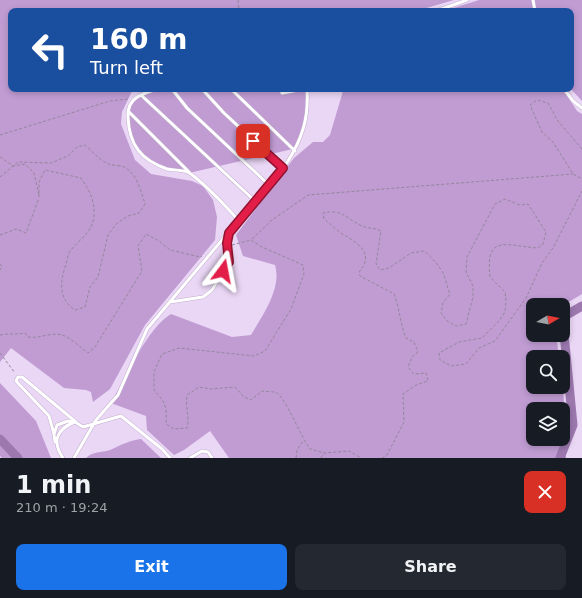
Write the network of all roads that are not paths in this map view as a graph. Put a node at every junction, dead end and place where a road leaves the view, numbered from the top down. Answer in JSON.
{"nodes":[{"id":1,"x":467,"y":0,"type":"edge"},
{"id":2,"x":444,"y":8,"type":"edge"},
{"id":3,"x":149,"y":92,"type":"edge"},
{"id":4,"x":174,"y":92,"type":"edge"},
{"id":5,"x":205,"y":92,"type":"edge"},
{"id":6,"x":234,"y":92,"type":"edge"},
{"id":7,"x":306,"y":92,"type":"edge"},
{"id":8,"x":566,"y":92,"type":"edge"},
{"id":9,"x":141,"y":95,"type":"junction"},
{"id":10,"x":582,"y":108,"type":"edge"},
{"id":11,"x":128,"y":111,"type":"junction"},
{"id":12,"x":295,"y":151,"type":"junction"},
{"id":13,"x":283,"y":168,"type":"junction"},
{"id":14,"x":189,"y":172,"type":"junction"},
{"id":15,"x":269,"y":185,"type":"junction"},
{"id":16,"x":255,"y":201,"type":"junction"},
{"id":17,"x":239,"y":221,"type":"junction"},
{"id":18,"x":229,"y":233,"type":"junction"},
{"id":19,"x":170,"y":302,"type":"junction"},
{"id":20,"x":75,"y":422,"type":"junction"},
{"id":21,"x":94,"y":424,"type":"junction"},
{"id":22,"x":80,"y":426,"type":"junction"},
{"id":23,"x":54,"y":434,"type":"junction"},
{"id":24,"x":56,"y":444,"type":"junction"},
{"id":25,"x":63,"y":458,"type":"edge"},
{"id":26,"x":74,"y":458,"type":"edge"},
{"id":27,"x":170,"y":458,"type":"edge"},
{"id":28,"x":190,"y":458,"type":"edge"},
{"id":29,"x":212,"y":458,"type":"edge"}],
"edges":[{"from":1,"to":2,"type":"lane"},
{"from":3,"to":9,"type":"lane"},
{"from":4,"to":15,"type":"lane"},
{"from":5,"to":13,"type":"lane"},
{"from":6,"to":12,"type":"lane"},
{"from":7,"to":12,"type":"lane"},
{"from":8,"to":10,"type":"lane"},
{"from":9,"to":11,"type":"lane"},
{"from":9,"to":16,"type":"lane"},
{"from":11,"to":14,"type":"lane"},
{"from":11,"to":14,"type":"lane"},
{"from":12,"to":13,"type":"lane"},
{"from":13,"to":15,"type":"lane"},
{"from":14,"to":17,"type":"lane"},
{"from":15,"to":16,"type":"lane"},
{"from":16,"to":17,"type":"lane"},
{"from":17,"to":18,"type":"lane"},
{"from":18,"to":19,"type":"lane"},
{"from":18,"to":19,"type":"lane"},
{"from":19,"to":21,"type":"lane"},
{"from":20,"to":22,"type":"lane"},
{"from":20,"to":23,"type":"lane"},
{"from":20,"to":24,"type":"lane"},
{"from":21,"to":22,"type":"lane"},
{"from":21,"to":26,"type":"lane"},
{"from":21,"to":27,"type":"lane"},
{"from":22,"to":23,"type":"lane"},
{"from":23,"to":24,"type":"lane"},
{"from":24,"to":25,"type":"lane"},
{"from":28,"to":29,"type":"lane"}]}
